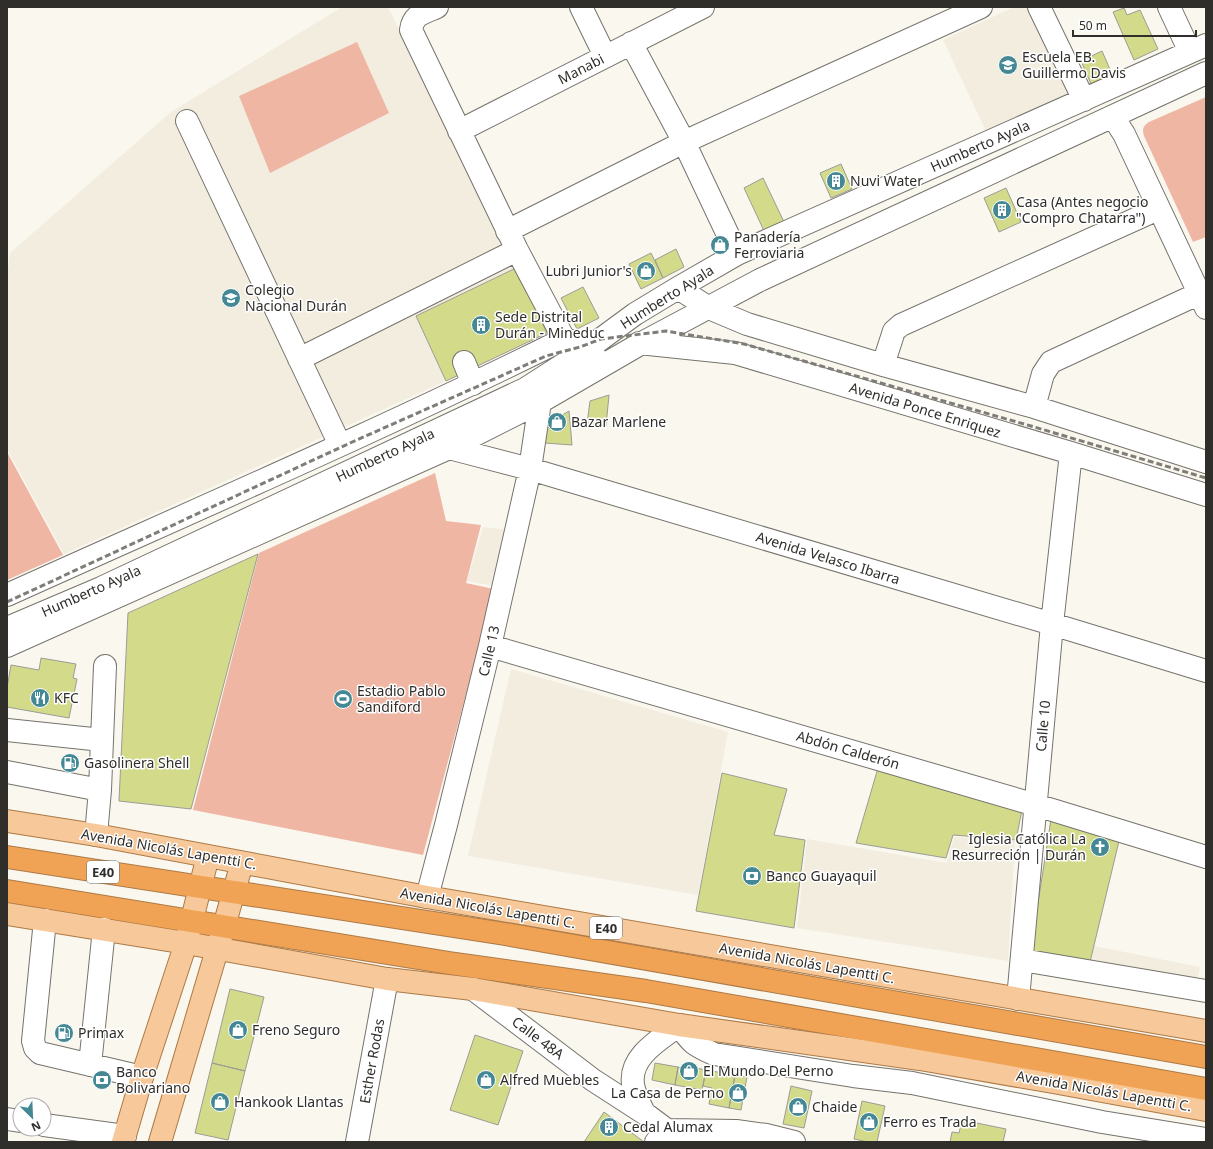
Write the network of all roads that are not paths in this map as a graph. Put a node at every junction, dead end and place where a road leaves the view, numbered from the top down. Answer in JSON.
{"nodes":[{"id":1,"x":437,"y":7,"type":"edge"},
{"id":2,"x":580,"y":7,"type":"edge"},
{"id":3,"x":703,"y":7,"type":"edge"},
{"id":4,"x":981,"y":7,"type":"edge"},
{"id":5,"x":1039,"y":7,"type":"edge"},
{"id":6,"x":1169,"y":7,"type":"edge"},
{"id":7,"x":632,"y":43,"type":"junction"},
{"id":8,"x":1198,"y":48,"type":"edge"},
{"id":9,"x":605,"y":56,"type":"junction"},
{"id":10,"x":1206,"y":73,"type":"edge"},
{"id":11,"x":1084,"y":100,"type":"junction"},
{"id":12,"x":1113,"y":117,"type":"junction"},
{"id":13,"x":188,"y":121,"type":"dead end"},
{"id":14,"x":459,"y":131,"type":"junction"},
{"id":15,"x":684,"y":142,"type":"junction"},
{"id":16,"x":1158,"y":209,"type":"junction"},
{"id":17,"x":508,"y":231,"type":"junction"},
{"id":18,"x":517,"y":250,"type":"junction"},
{"id":19,"x":737,"y":254,"type":"junction"},
{"id":20,"x":678,"y":288,"type":"junction"},
{"id":21,"x":1203,"y":301,"type":"edge"},
{"id":22,"x":709,"y":308,"type":"junction"},
{"id":23,"x":617,"y":328,"type":"junction"},
{"id":24,"x":564,"y":339,"type":"junction"},
{"id":25,"x":640,"y":344,"type":"junction"},
{"id":26,"x":586,"y":350,"type":"junction"},
{"id":27,"x":299,"y":358,"type":"junction"},
{"id":28,"x":464,"y":362,"type":"dead end"},
{"id":29,"x":604,"y":364,"type":"junction"},
{"id":30,"x":883,"y":365,"type":"junction"},
{"id":31,"x":473,"y":384,"type":"junction"},
{"id":32,"x":540,"y":402,"type":"junction"},
{"id":33,"x":1034,"y":407,"type":"junction"},
{"id":34,"x":340,"y":445,"type":"junction"},
{"id":35,"x":449,"y":448,"type":"junction"},
{"id":36,"x":1071,"y":453,"type":"junction"},
{"id":37,"x":1206,"y":462,"type":"edge"},
{"id":38,"x":530,"y":469,"type":"junction"},
{"id":39,"x":1206,"y":495,"type":"edge"},
{"id":40,"x":7,"y":595,"type":"edge"},
{"id":41,"x":1052,"y":624,"type":"junction"},
{"id":42,"x":7,"y":628,"type":"edge"},
{"id":43,"x":7,"y":646,"type":"edge"},
{"id":44,"x":490,"y":646,"type":"junction"},
{"id":45,"x":105,"y":666,"type":"dead end"},
{"id":46,"x":1206,"y":672,"type":"edge"},
{"id":47,"x":7,"y":730,"type":"edge"},
{"id":48,"x":102,"y":740,"type":"junction"},
{"id":49,"x":7,"y":772,"type":"edge"},
{"id":50,"x":100,"y":790,"type":"junction"},
{"id":51,"x":1036,"y":805,"type":"junction"},
{"id":52,"x":7,"y":821,"type":"edge"},
{"id":53,"x":96,"y":835,"type":"junction"},
{"id":54,"x":208,"y":856,"type":"junction"},
{"id":55,"x":7,"y":857,"type":"edge"},
{"id":56,"x":1206,"y":857,"type":"edge"},
{"id":57,"x":242,"y":863,"type":"junction"},
{"id":58,"x":199,"y":887,"type":"junction"},
{"id":59,"x":7,"y":892,"type":"edge"},
{"id":60,"x":234,"y":893,"type":"junction"},
{"id":61,"x":427,"y":897,"type":"junction"},
{"id":62,"x":7,"y":914,"type":"edge"},
{"id":63,"x":45,"y":920,"type":"junction"},
{"id":64,"x":191,"y":921,"type":"junction"},
{"id":65,"x":224,"y":926,"type":"junction"},
{"id":66,"x":104,"y":930,"type":"junction"},
{"id":67,"x":186,"y":943,"type":"junction"},
{"id":68,"x":218,"y":949,"type":"junction"},
{"id":69,"x":1022,"y":960,"type":"junction"},
{"id":70,"x":387,"y":979,"type":"junction"},
{"id":71,"x":473,"y":989,"type":"junction"},
{"id":72,"x":1206,"y":991,"type":"edge"},
{"id":73,"x":1018,"y":999,"type":"junction"},
{"id":74,"x":680,"y":1025,"type":"junction"},
{"id":75,"x":1206,"y":1032,"type":"edge"},
{"id":76,"x":1206,"y":1057,"type":"edge"},
{"id":77,"x":987,"y":1061,"type":"junction"},
{"id":78,"x":90,"y":1065,"type":"junction"},
{"id":79,"x":142,"y":1077,"type":"junction"},
{"id":80,"x":1206,"y":1089,"type":"edge"},
{"id":81,"x":1206,"y":1110,"type":"edge"},
{"id":82,"x":644,"y":1113,"type":"junction"},
{"id":83,"x":52,"y":1126,"type":"edge"},
{"id":84,"x":669,"y":1138,"type":"edge"},
{"id":85,"x":124,"y":1139,"type":"edge"},
{"id":86,"x":1206,"y":1139,"type":"edge"},
{"id":87,"x":160,"y":1142,"type":"edge"},
{"id":88,"x":357,"y":1142,"type":"edge"},
{"id":89,"x":794,"y":1142,"type":"edge"}],
"edges":[{"from":1,"to":14,"type":"street"},
{"from":2,"to":9,"type":"street"},
{"from":3,"to":7,"type":"street","name":"Manabi"},
{"from":4,"to":15,"type":"street"},
{"from":5,"to":11,"type":"street"},
{"from":6,"to":8,"type":"street"},
{"from":7,"to":9,"type":"street","name":"Manabi"},
{"from":7,"to":15,"type":"street"},
{"from":8,"to":11,"type":"street","name":"Humberto Ayala"},
{"from":9,"to":14,"type":"street","name":"Manabi"},
{"from":10,"to":12,"type":"street","name":"Humberto Ayala"},
{"from":11,"to":19,"type":"street","name":"Humberto Ayala"},
{"from":12,"to":16,"type":"street"},
{"from":12,"to":22,"type":"street","name":"Humberto Ayala"},
{"from":13,"to":27,"type":"street"},
{"from":14,"to":17,"type":"street"},
{"from":15,"to":17,"type":"street"},
{"from":15,"to":19,"type":"street"},
{"from":16,"to":21,"type":"street"},
{"from":16,"to":30,"type":"street"},
{"from":17,"to":18,"type":"street"},
{"from":18,"to":24,"type":"street"},
{"from":18,"to":27,"type":"street"},
{"from":19,"to":20,"type":"street","name":"Humberto Ayala"},
{"from":20,"to":22,"type":"street"},
{"from":20,"to":23,"type":"street","name":"Humberto Ayala"},
{"from":21,"to":33,"type":"street"},
{"from":22,"to":25,"type":"street","name":"Humberto Ayala"},
{"from":22,"to":30,"type":"street"},
{"from":23,"to":25,"type":"street"},
{"from":23,"to":26,"type":"street","name":"Humberto Ayala"},
{"from":24,"to":26,"type":"street"},
{"from":24,"to":31,"type":"street"},
{"from":25,"to":29,"type":"street","name":"Humberto Ayala"},
{"from":25,"to":36,"type":"street","name":"Avenida Ponce Enriquez"},
{"from":26,"to":29,"type":"street"},
{"from":26,"to":42,"type":"street","name":"Humberto Ayala"},
{"from":27,"to":34,"type":"street"},
{"from":28,"to":31,"type":"street"},
{"from":29,"to":32,"type":"street","name":"Humberto Ayala"},
{"from":30,"to":33,"type":"street"},
{"from":31,"to":34,"type":"street"},
{"from":32,"to":35,"type":"street","name":"Humberto Ayala"},
{"from":32,"to":38,"type":"street","name":"Calle 13"},
{"from":33,"to":37,"type":"street"},
{"from":34,"to":40,"type":"street"},
{"from":35,"to":38,"type":"street","name":"Avenida Velasco Ibarra"},
{"from":35,"to":43,"type":"street","name":"Humberto Ayala"},
{"from":36,"to":39,"type":"street","name":"Avenida Ponce Enriquez"},
{"from":36,"to":41,"type":"street","name":"Calle 10"},
{"from":38,"to":41,"type":"street","name":"Avenida Velasco Ibarra"},
{"from":38,"to":44,"type":"street","name":"Calle 13"},
{"from":41,"to":46,"type":"street","name":"Avenida Velasco Ibarra"},
{"from":41,"to":51,"type":"street","name":"Calle 10"},
{"from":44,"to":51,"type":"street","name":"Abdón Calderón"},
{"from":44,"to":61,"type":"street","name":"Calle 13"},
{"from":45,"to":48,"type":"street"},
{"from":47,"to":48,"type":"street"},
{"from":48,"to":50,"type":"street"},
{"from":49,"to":50,"type":"street"},
{"from":50,"to":53,"type":"street"},
{"from":51,"to":56,"type":"street","name":"Abdón Calderón"},
{"from":51,"to":69,"type":"street","name":"Calle 10"},
{"from":52,"to":53,"type":"main road","name":"Avenida Nicolás Lapentti C.","number":"E40"},
{"from":53,"to":54,"type":"main road","name":"Avenida Nicolás Lapentti C.","number":"E40"},
{"from":54,"to":57,"type":"main road","name":"Avenida Nicolás Lapentti C.","number":"E40"},
{"from":54,"to":58,"type":"main road"},
{"from":55,"to":58,"type":"highway","name":"Avenida Nicolás Lapentti C.","number":"E40"},
{"from":57,"to":60,"type":"main road"},
{"from":57,"to":61,"type":"main road","name":"Avenida Nicolás Lapentti C.","number":"E40"},
{"from":58,"to":60,"type":"highway","name":"Avenida Nicolás Lapentti C.","number":"E40"},
{"from":58,"to":64,"type":"main road"},
{"from":59,"to":64,"type":"highway","name":"Avenida Nicolás Lapentti C.","number":"E40"},
{"from":60,"to":65,"type":"main road"},
{"from":60,"to":76,"type":"highway","name":"Avenida Nicolás Lapentti C.","number":"E40"},
{"from":61,"to":73,"type":"main road","name":"Avenida Nicolás Lapentti C.","number":"E40"},
{"from":62,"to":63,"type":"main road","name":"Avenida Nicolás Lapentti C.","number":"E40"},
{"from":63,"to":66,"type":"main road","name":"Avenida Nicolás Lapentti C.","number":"E40"},
{"from":63,"to":78,"type":"street"},
{"from":64,"to":65,"type":"highway","name":"Avenida Nicolás Lapentti C.","number":"E40"},
{"from":64,"to":67,"type":"main road"},
{"from":65,"to":68,"type":"main road"},
{"from":65,"to":77,"type":"highway","name":"Avenida Nicolás Lapentti C.","number":"E40"},
{"from":66,"to":67,"type":"main road","name":"Avenida Nicolás Lapentti C.","number":"E40"},
{"from":66,"to":78,"type":"street"},
{"from":67,"to":68,"type":"main road","name":"Avenida Nicolás Lapentti C.","number":"E40"},
{"from":67,"to":79,"type":"main road"},
{"from":68,"to":70,"type":"main road","name":"Avenida Nicolás Lapentti C.","number":"E40"},
{"from":68,"to":87,"type":"main road"},
{"from":69,"to":72,"type":"street"},
{"from":69,"to":73,"type":"street","name":"Calle 10"},
{"from":70,"to":71,"type":"main road","name":"Avenida Nicolás Lapentti C.","number":"E40"},
{"from":70,"to":88,"type":"street","name":"Esther Rodas"},
{"from":71,"to":74,"type":"main road","name":"Avenida Nicolás Lapentti C.","number":"E40"},
{"from":71,"to":82,"type":"street","name":"Calle 48A"},
{"from":73,"to":75,"type":"main road","name":"Avenida Nicolás Lapentti C.","number":"E40"},
{"from":74,"to":77,"type":"main road","name":"Avenida Nicolás Lapentti C.","number":"E40"},
{"from":74,"to":82,"type":"street","name":"Calle 48A"},
{"from":74,"to":86,"type":"street"},
{"from":77,"to":80,"type":"highway","name":"Avenida Nicolás Lapentti C.","number":"E40"},
{"from":77,"to":81,"type":"main road","name":"Avenida Nicolás Lapentti C.","number":"E40"},
{"from":78,"to":79,"type":"street"},
{"from":79,"to":85,"type":"main road"},
{"from":82,"to":84,"type":"street","name":"Calle 48A"},
{"from":83,"to":85,"type":"street"},
{"from":84,"to":89,"type":"street"}]}
